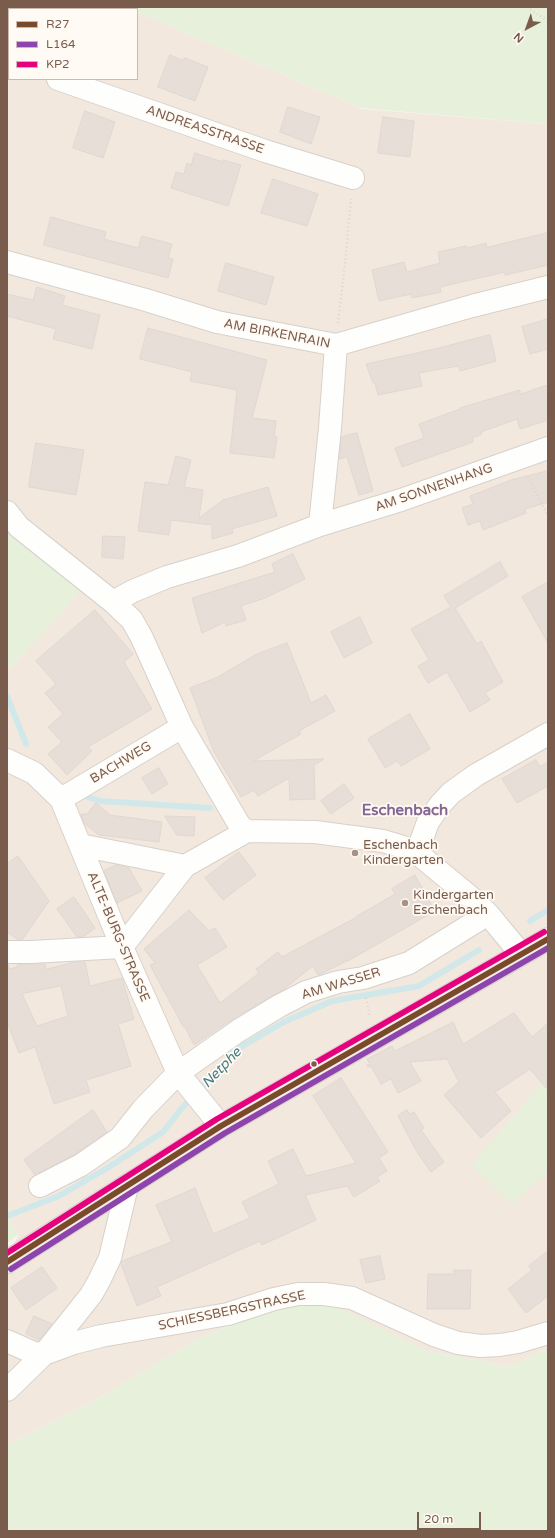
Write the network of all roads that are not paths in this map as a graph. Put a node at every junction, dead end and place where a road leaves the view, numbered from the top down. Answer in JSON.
{"nodes":[{"id":1,"x":61,"y":80,"type":"edge"},
{"id":2,"x":353,"y":178,"type":"road end"},
{"id":3,"x":7,"y":262,"type":"edge"},
{"id":4,"x":548,"y":287,"type":"edge"},
{"id":5,"x":336,"y":345,"type":"junction"},
{"id":6,"x":548,"y":448,"type":"edge"},
{"id":7,"x":7,"y":512,"type":"edge"},
{"id":8,"x":320,"y":525,"type":"junction"},
{"id":9,"x":113,"y":602,"type":"junction"},
{"id":10,"x":182,"y":727,"type":"junction"},
{"id":11,"x":548,"y":734,"type":"edge"},
{"id":12,"x":7,"y":760,"type":"edge"},
{"id":13,"x":61,"y":799,"type":"junction"},
{"id":14,"x":247,"y":831,"type":"junction"},
{"id":15,"x":80,"y":845,"type":"junction"},
{"id":16,"x":417,"y":853,"type":"junction"},
{"id":17,"x":185,"y":866,"type":"junction"},
{"id":18,"x":488,"y":914,"type":"junction"},
{"id":19,"x":548,"y":939,"type":"edge"},
{"id":20,"x":122,"y":947,"type":"junction"},
{"id":21,"x":7,"y":952,"type":"edge"},
{"id":22,"x":521,"y":954,"type":"junction"},
{"id":23,"x":183,"y":1079,"type":"junction"},
{"id":24,"x":221,"y":1126,"type":"junction"},
{"id":25,"x":40,"y":1186,"type":"dead end"},
{"id":26,"x":127,"y":1186,"type":"junction"},
{"id":27,"x":7,"y":1262,"type":"edge"},
{"id":28,"x":548,"y":1333,"type":"edge"},
{"id":29,"x":7,"y":1341,"type":"edge"},
{"id":30,"x":44,"y":1354,"type":"junction"},
{"id":31,"x":7,"y":1390,"type":"edge"}],
"edges":[{"from":1,"to":2,"type":"street","name":"ANDREASSTRASSE"},
{"from":3,"to":5,"type":"street","name":"AM BIRKENRAIN"},
{"from":4,"to":5,"type":"street","name":"AM BIRKENRAIN"},
{"from":5,"to":8,"type":"street"},
{"from":6,"to":8,"type":"street","name":"AM SONNENHANG"},
{"from":7,"to":9,"type":"street"},
{"from":8,"to":9,"type":"street","name":"AM SONNENHANG"},
{"from":9,"to":10,"type":"street"},
{"from":10,"to":13,"type":"street","name":"BACHWEG"},
{"from":10,"to":14,"type":"street"},
{"from":11,"to":16,"type":"street"},
{"from":12,"to":13,"type":"street","name":"ALTE-BURG-STRASSE"},
{"from":13,"to":15,"type":"street","name":"ALTE-BURG-STRASSE"},
{"from":14,"to":16,"type":"street"},
{"from":14,"to":17,"type":"street"},
{"from":15,"to":17,"type":"street"},
{"from":15,"to":20,"type":"street","name":"ALTE-BURG-STRASSE"},
{"from":16,"to":18,"type":"street"},
{"from":17,"to":20,"type":"street"},
{"from":18,"to":22,"type":"street"},
{"from":18,"to":23,"type":"street","name":"AM WASSER"},
{"from":19,"to":22,"type":"main road"},
{"from":20,"to":21,"type":"street"},
{"from":20,"to":23,"type":"street","name":"ALTE-BURG-STRASSE"},
{"from":22,"to":24,"type":"main road"},
{"from":23,"to":24,"type":"street","name":"ALTE-BURG-STRASSE"},
{"from":23,"to":25,"type":"street","name":"AM WASSER"},
{"from":24,"to":26,"type":"main road"},
{"from":26,"to":27,"type":"main road"},
{"from":26,"to":30,"type":"street"},
{"from":28,"to":30,"type":"street","name":"SCHIESSBERGSTRASSE"},
{"from":29,"to":30,"type":"street"},
{"from":30,"to":31,"type":"street"}]}
